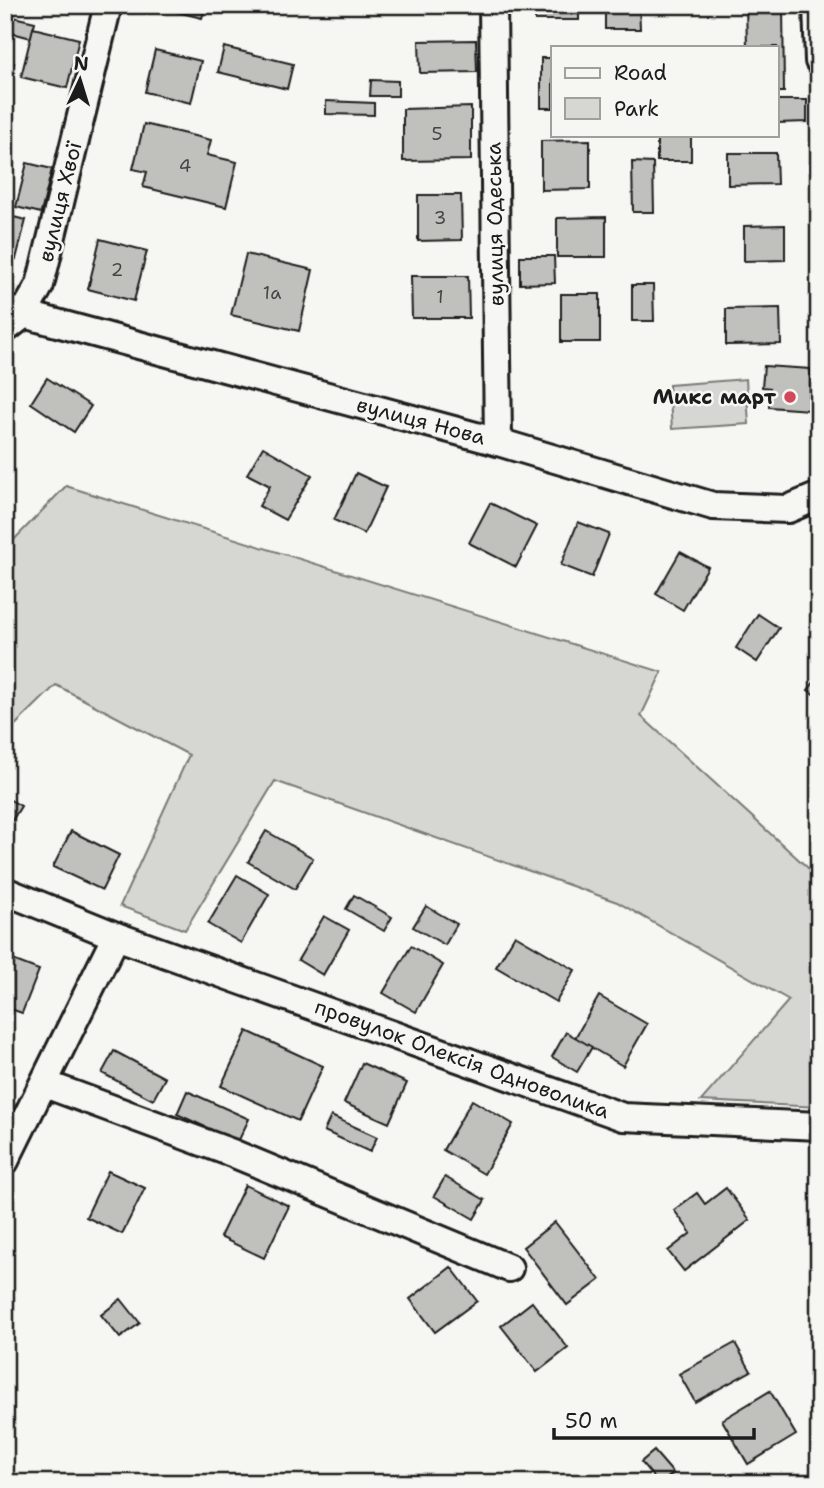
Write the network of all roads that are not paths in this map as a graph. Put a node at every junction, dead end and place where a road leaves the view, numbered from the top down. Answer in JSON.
{"nodes":[{"id":1,"x":108,"y":5,"type":"edge"},
{"id":2,"x":493,"y":5,"type":"edge"},
{"id":3,"x":817,"y":5,"type":"edge"},
{"id":4,"x":819,"y":61,"type":"edge"},
{"id":5,"x":11,"y":318,"type":"edge"},
{"id":6,"x":498,"y":442,"type":"junction"},
{"id":7,"x":819,"y":496,"type":"edge"},
{"id":8,"x":5,"y":891,"type":"edge"},
{"id":9,"x":116,"y":936,"type":"junction"},
{"id":10,"x":45,"y":1084,"type":"junction"},
{"id":11,"x":819,"y":1126,"type":"edge"},
{"id":12,"x":5,"y":1161,"type":"edge"},
{"id":13,"x":509,"y":1268,"type":"dead end"}],
"edges":[{"from":1,"to":5,"type":"street","name":"вулиця Хвої"},
{"from":2,"to":6,"type":"street","name":"вулиця Одеська"},
{"from":3,"to":4,"type":"street"},
{"from":5,"to":6,"type":"street","name":"вулиця Нова"},
{"from":6,"to":7,"type":"street","name":"вулиця Нова"},
{"from":8,"to":9,"type":"street","name":"провулок Олексія Одноволика"},
{"from":9,"to":10,"type":"street"},
{"from":9,"to":11,"type":"street","name":"провулок Олексія Одноволика"},
{"from":10,"to":12,"type":"street"},
{"from":10,"to":13,"type":"street"}]}
